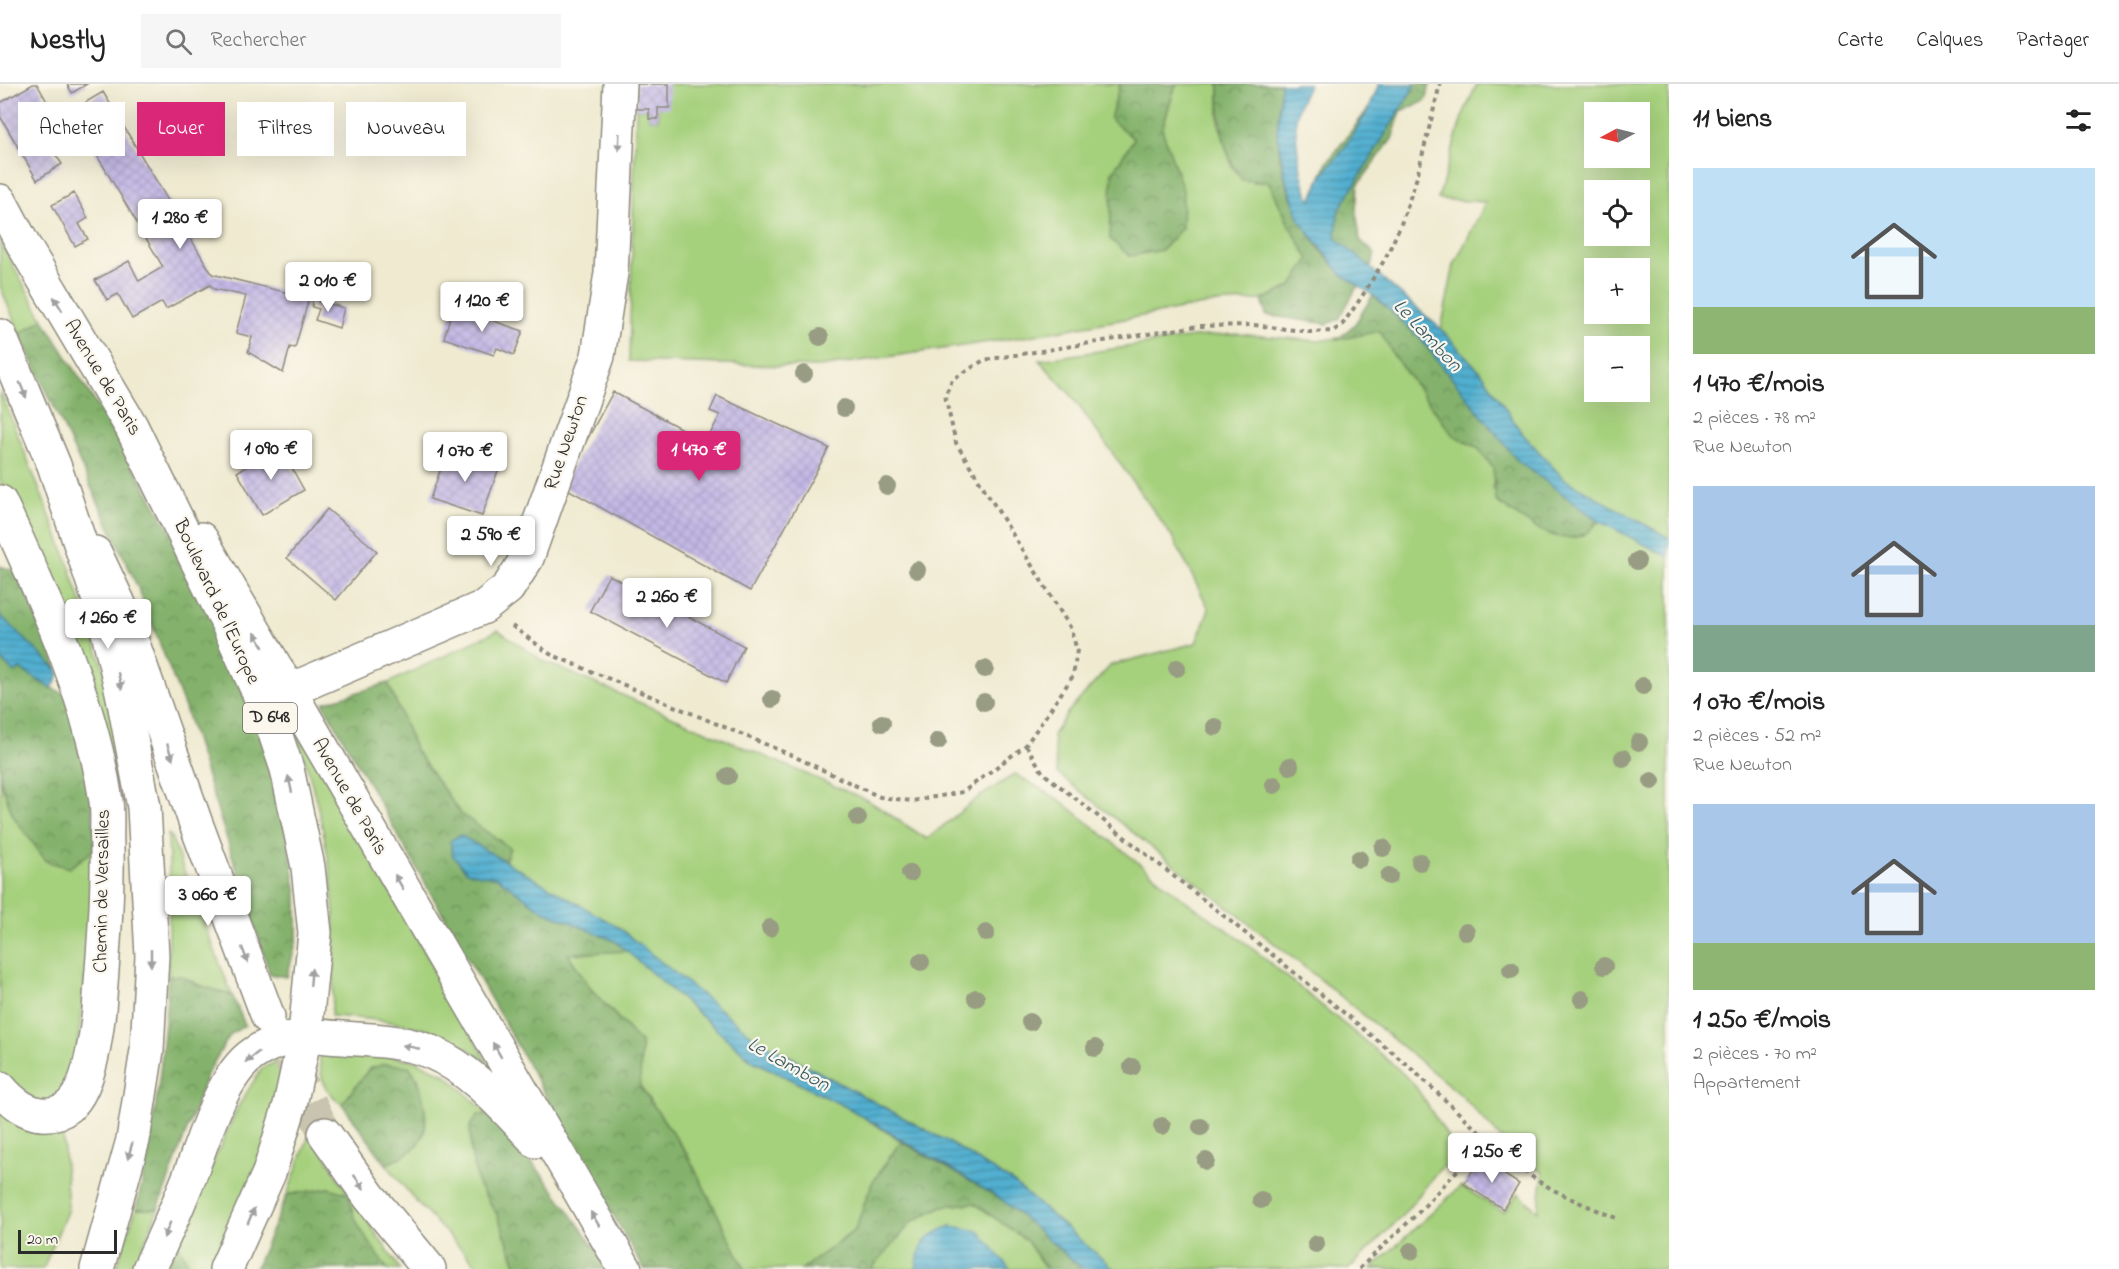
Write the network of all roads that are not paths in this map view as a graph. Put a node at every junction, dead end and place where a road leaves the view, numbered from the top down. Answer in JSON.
{"nodes":[{"id":1,"x":620,"y":84,"type":"edge"},
{"id":2,"x":0,"y":201,"type":"edge"},
{"id":3,"x":0,"y":336,"type":"edge"},
{"id":4,"x":131,"y":426,"type":"junction"},
{"id":5,"x":54,"y":465,"type":"junction"},
{"id":6,"x":0,"y":502,"type":"edge"},
{"id":7,"x":288,"y":691,"type":"junction"},
{"id":8,"x":268,"y":1017,"type":"dead end"},
{"id":9,"x":305,"y":1035,"type":"junction"},
{"id":10,"x":0,"y":1088,"type":"edge"},
{"id":11,"x":325,"y":1134,"type":"tunnel mouth"},
{"id":12,"x":569,"y":1174,"type":"junction"},
{"id":13,"x":97,"y":1269,"type":"edge"},
{"id":14,"x":149,"y":1269,"type":"edge"},
{"id":15,"x":226,"y":1269,"type":"edge"},
{"id":16,"x":429,"y":1269,"type":"edge"},
{"id":17,"x":625,"y":1269,"type":"edge"}],
"edges":[{"from":1,"to":7,"type":"main road","name":"Rue Newton","one_way":true},
{"from":4,"to":2,"type":"main road","name":"Avenue de Paris","number":"D 648","one_way":true},
{"from":3,"to":5,"type":"main road","one_way":true},
{"from":7,"to":4,"type":"main road","name":"Avenue de Paris","number":"D 648","one_way":true},
{"from":9,"to":4,"type":"main road","name":"Boulevard de l'Europe","number":"D 648","one_way":true},
{"from":5,"to":8,"type":"main road","one_way":true},
{"from":5,"to":13,"type":"main road","one_way":true},
{"from":6,"to":10,"type":"main road","name":"Chemin de Versailles"},
{"from":12,"to":7,"type":"main road","name":"Avenue de Paris","number":"D 648","one_way":true},
{"from":12,"to":9,"type":"main road","one_way":true},
{"from":9,"to":14,"type":"main road","one_way":true},
{"from":15,"to":9,"type":"main road","name":"Boulevard de l'Europe","number":"D 648","one_way":true},
{"from":11,"to":16,"type":"main road","one_way":true},
{"from":17,"to":12,"type":"main road","name":"Avenue de Paris","number":"D 648","one_way":true}]}
